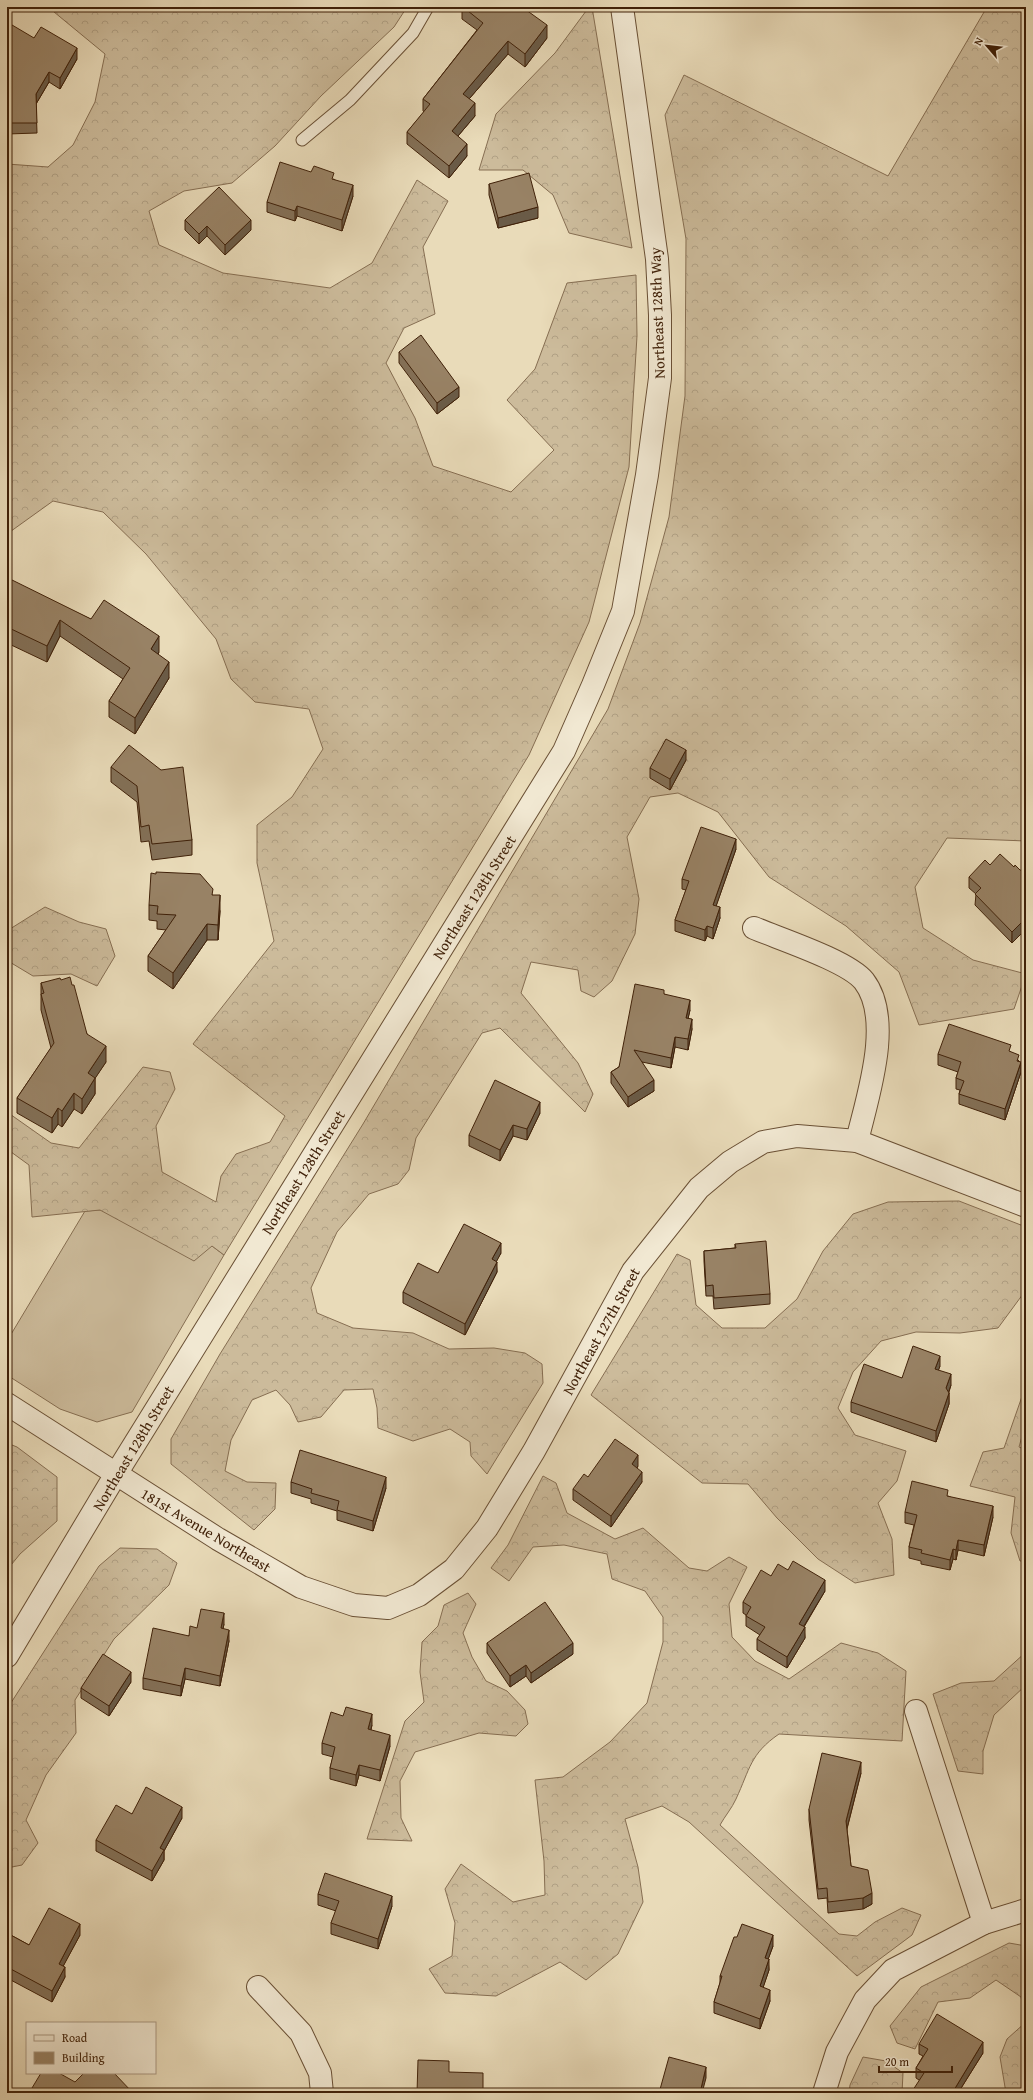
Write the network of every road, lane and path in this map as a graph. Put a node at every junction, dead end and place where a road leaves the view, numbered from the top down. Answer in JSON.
{"nodes":[{"id":1,"x":428,"y":7,"type":"edge"},
{"id":2,"x":622,"y":7,"type":"edge"},
{"id":3,"x":302,"y":140,"type":"dead end"},
{"id":4,"x":593,"y":685,"type":"joint"},
{"id":5,"x":754,"y":928,"type":"dead end"},
{"id":6,"x":857,"y":1141,"type":"junction"},
{"id":7,"x":1026,"y":1206,"type":"edge"},
{"id":8,"x":7,"y":1404,"type":"edge"},
{"id":9,"x":116,"y":1474,"type":"junction"},
{"id":10,"x":419,"y":1595,"type":"joint"},
{"id":11,"x":7,"y":1656,"type":"edge"},
{"id":12,"x":916,"y":1710,"type":"dead end"},
{"id":13,"x":1026,"y":1910,"type":"edge"},
{"id":14,"x":984,"y":1923,"type":"junction"},
{"id":15,"x":258,"y":1987,"type":"dead end"},
{"id":16,"x":322,"y":2093,"type":"edge"},
{"id":17,"x":824,"y":2093,"type":"edge"}],
"edges":[{"from":1,"to":3,"type":"lane"},
{"from":2,"to":4,"type":"street","name":"Northeast 128th Way"},
{"from":4,"to":9,"type":"street","name":"Northeast 128th Street"},
{"from":5,"to":6,"type":"street"},
{"from":6,"to":7,"type":"street","name":"Northeast 127th Street"},
{"from":6,"to":10,"type":"street","name":"Northeast 127th Street"},
{"from":8,"to":9,"type":"street","name":"181st Avenue Northeast"},
{"from":9,"to":10,"type":"street","name":"181st Avenue Northeast"},
{"from":9,"to":11,"type":"street","name":"Northeast 128th Street"},
{"from":12,"to":14,"type":"street"},
{"from":13,"to":14,"type":"street"},
{"from":14,"to":17,"type":"street"},
{"from":15,"to":16,"type":"street"}]}
